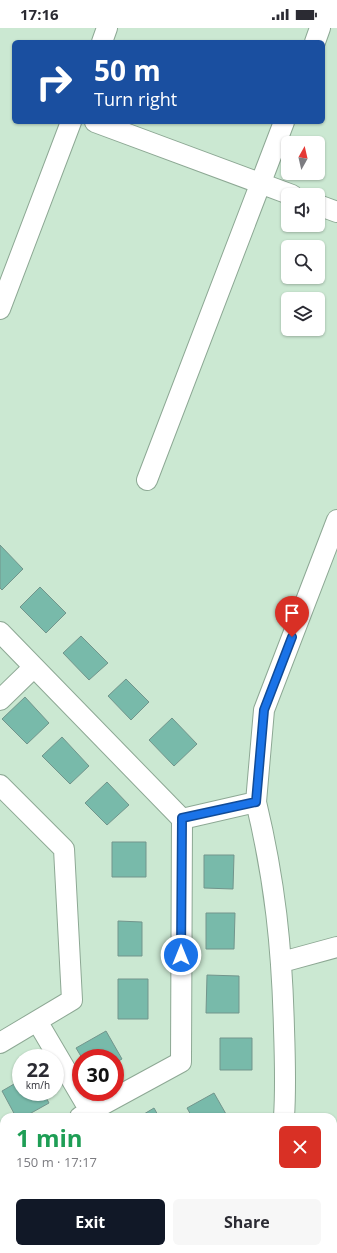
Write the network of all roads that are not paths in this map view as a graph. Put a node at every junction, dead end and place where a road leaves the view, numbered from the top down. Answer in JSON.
{"nodes":[{"id":1,"x":108,"y":28,"type":"edge"},
{"id":2,"x":320,"y":28,"type":"edge"},
{"id":3,"x":103,"y":40,"type":"edge"},
{"id":4,"x":316,"y":40,"type":"edge"},
{"id":5,"x":71,"y":124,"type":"edge"},
{"id":6,"x":100,"y":124,"type":"edge"},
{"id":7,"x":283,"y":124,"type":"edge"},
{"id":8,"x":261,"y":184,"type":"junction"},
{"id":9,"x":281,"y":191,"type":"edge"},
{"id":10,"x":325,"y":208,"type":"edge"},
{"id":11,"x":337,"y":212,"type":"edge"},
{"id":12,"x":0,"y":309,"type":"edge"},
{"id":13,"x":147,"y":480,"type":"dead end"},
{"id":14,"x":337,"y":520,"type":"edge"},
{"id":15,"x":0,"y":632,"type":"edge"},
{"id":16,"x":34,"y":667,"type":"junction"},
{"id":17,"x":0,"y":700,"type":"edge"},
{"id":18,"x":0,"y":785,"type":"edge"},
{"id":19,"x":256,"y":802,"type":"junction"},
{"id":20,"x":182,"y":818,"type":"junction"},
{"id":21,"x":337,"y":947,"type":"edge"},
{"id":22,"x":282,"y":962,"type":"junction"},
{"id":23,"x":37,"y":1021,"type":"junction"},
{"id":24,"x":0,"y":1042,"type":"edge"},
{"id":25,"x":84,"y":1113,"type":"edge"},
{"id":26,"x":87,"y":1113,"type":"edge"},
{"id":27,"x":284,"y":1113,"type":"edge"}],
"edges":[{"from":1,"to":3,"type":"street"},
{"from":2,"to":4,"type":"street"},
{"from":5,"to":12,"type":"street"},
{"from":6,"to":8,"type":"street"},
{"from":7,"to":8,"type":"street"},
{"from":8,"to":9,"type":"street"},
{"from":8,"to":13,"type":"street"},
{"from":10,"to":11,"type":"street"},
{"from":14,"to":19,"type":"street"},
{"from":15,"to":16,"type":"street"},
{"from":16,"to":17,"type":"street"},
{"from":16,"to":20,"type":"street"},
{"from":18,"to":23,"type":"street"},
{"from":19,"to":20,"type":"street"},
{"from":19,"to":22,"type":"street"},
{"from":20,"to":26,"type":"street"},
{"from":21,"to":22,"type":"street"},
{"from":22,"to":27,"type":"street"},
{"from":23,"to":24,"type":"street"},
{"from":23,"to":25,"type":"street"}]}
